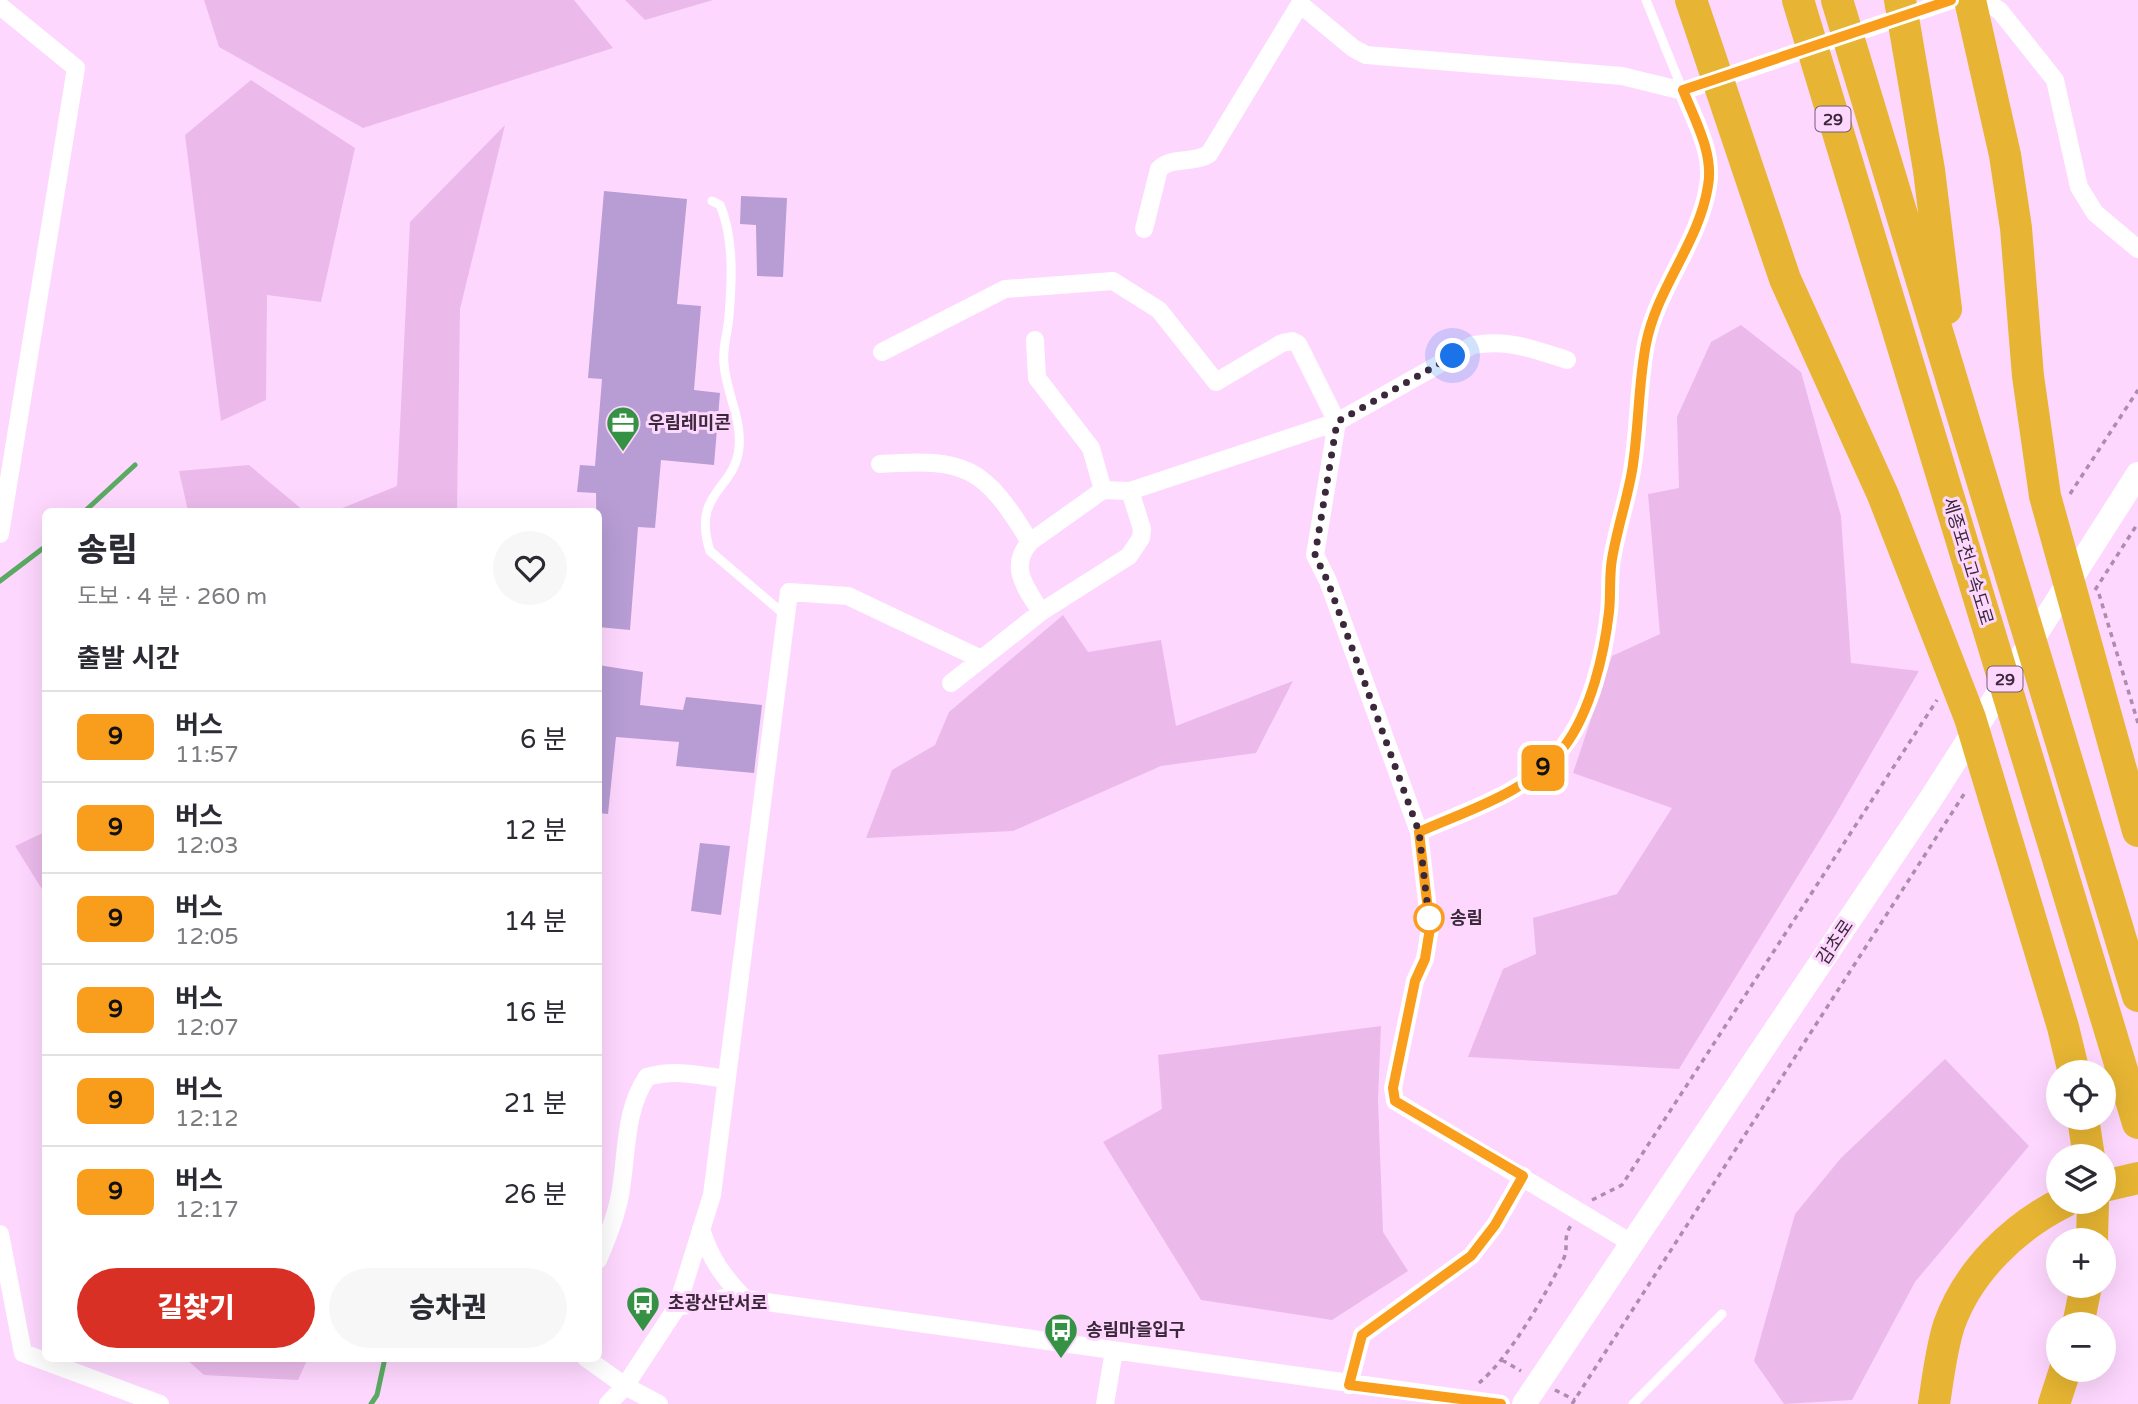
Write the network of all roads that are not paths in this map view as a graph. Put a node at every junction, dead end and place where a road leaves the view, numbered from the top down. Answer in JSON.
{"nodes":[{"id":1,"x":1646,"y":0,"type":"edge"},
{"id":2,"x":1690,"y":0,"type":"edge"},
{"id":3,"x":1798,"y":0,"type":"edge"},
{"id":4,"x":1837,"y":0,"type":"edge"},
{"id":5,"x":1900,"y":0,"type":"edge"},
{"id":6,"x":1952,"y":0,"type":"edge"},
{"id":7,"x":1970,"y":0,"type":"edge"},
{"id":8,"x":1984,"y":0,"type":"edge"},
{"id":9,"x":1301,"y":2,"type":"edge"},
{"id":10,"x":0,"y":6,"type":"edge"},
{"id":11,"x":1683,"y":90,"type":"junction"},
{"id":12,"x":712,"y":201,"type":"dead end"},
{"id":13,"x":1144,"y":229,"type":"dead end"},
{"id":14,"x":2138,"y":249,"type":"edge"},
{"id":15,"x":1035,"y":340,"type":"dead end"},
{"id":16,"x":882,"y":352,"type":"dead end"},
{"id":17,"x":1567,"y":360,"type":"dead end"},
{"id":18,"x":1956,"y":393,"type":"junction"},
{"id":19,"x":1337,"y":422,"type":"junction"},
{"id":20,"x":880,"y":464,"type":"dead end"},
{"id":21,"x":2138,"y":474,"type":"edge"},
{"id":22,"x":1103,"y":490,"type":"junction"},
{"id":23,"x":1130,"y":491,"type":"junction"},
{"id":24,"x":2,"y":501,"type":"edge"},
{"id":25,"x":0,"y":534,"type":"edge"},
{"id":26,"x":1030,"y":542,"type":"junction"},
{"id":27,"x":1041,"y":612,"type":"junction"},
{"id":28,"x":785,"y":615,"type":"junction"},
{"id":29,"x":981,"y":659,"type":"junction"},
{"id":30,"x":951,"y":682,"type":"dead end"},
{"id":31,"x":2138,"y":831,"type":"edge"},
{"id":32,"x":1419,"y":832,"type":"junction"},
{"id":33,"x":2138,"y":996,"type":"edge"},
{"id":34,"x":2070,"y":1060,"type":"edge"},
{"id":35,"x":726,"y":1079,"type":"junction"},
{"id":36,"x":2138,"y":1123,"type":"edge"},
{"id":37,"x":1523,"y":1176,"type":"junction"},
{"id":38,"x":2138,"y":1178,"type":"edge"},
{"id":39,"x":2116,"y":1183,"type":"edge"},
{"id":40,"x":2046,"y":1214,"type":"edge"},
{"id":41,"x":701,"y":1229,"type":"junction"},
{"id":42,"x":0,"y":1234,"type":"edge"},
{"id":43,"x":1633,"y":1244,"type":"junction"},
{"id":44,"x":602,"y":1250,"type":"edge"},
{"id":45,"x":745,"y":1299,"type":"junction"},
{"id":46,"x":677,"y":1307,"type":"junction"},
{"id":47,"x":1722,"y":1314,"type":"dead end"},
{"id":48,"x":1114,"y":1351,"type":"junction"},
{"id":49,"x":42,"y":1360,"type":"edge"},
{"id":50,"x":47,"y":1362,"type":"edge"},
{"id":51,"x":592,"y":1362,"type":"edge"},
{"id":52,"x":2061,"y":1382,"type":"edge"},
{"id":53,"x":1349,"y":1385,"type":"junction"},
{"id":54,"x":625,"y":1386,"type":"junction"},
{"id":55,"x":160,"y":1404,"type":"edge"},
{"id":56,"x":608,"y":1404,"type":"edge"},
{"id":57,"x":659,"y":1404,"type":"edge"},
{"id":58,"x":1105,"y":1404,"type":"edge"},
{"id":59,"x":1501,"y":1404,"type":"edge"},
{"id":60,"x":1524,"y":1404,"type":"edge"},
{"id":61,"x":1633,"y":1404,"type":"edge"},
{"id":62,"x":1934,"y":1404,"type":"edge"},
{"id":63,"x":2054,"y":1404,"type":"edge"}],
"edges":[{"from":1,"to":11,"type":"lane"},
{"from":2,"to":34,"type":"highway"},
{"from":3,"to":36,"type":"highway","name":"세종포천고속도로","number":"29"},
{"from":4,"to":18,"type":"highway","number":"29"},
{"from":5,"to":18,"type":"highway"},
{"from":6,"to":11,"type":"street"},
{"from":7,"to":31,"type":"highway"},
{"from":8,"to":14,"type":"street"},
{"from":9,"to":11,"type":"street"},
{"from":9,"to":13,"type":"street"},
{"from":10,"to":24,"type":"street"},
{"from":11,"to":32,"type":"street"},
{"from":12,"to":28,"type":"lane"},
{"from":15,"to":22,"type":"street"},
{"from":16,"to":19,"type":"street"},
{"from":17,"to":19,"type":"street"},
{"from":18,"to":33,"type":"highway","number":"29"},
{"from":19,"to":23,"type":"street"},
{"from":19,"to":32,"type":"street"},
{"from":20,"to":26,"type":"street"},
{"from":21,"to":43,"type":"main road","name":"감초로"},
{"from":22,"to":23,"type":"street"},
{"from":22,"to":26,"type":"street"},
{"from":23,"to":27,"type":"street"},
{"from":24,"to":25,"type":"street"},
{"from":26,"to":27,"type":"street"},
{"from":27,"to":29,"type":"street"},
{"from":28,"to":29,"type":"street"},
{"from":28,"to":35,"type":"street"},
{"from":29,"to":30,"type":"street"},
{"from":32,"to":37,"type":"street"},
{"from":35,"to":41,"type":"street"},
{"from":35,"to":44,"type":"street"},
{"from":37,"to":43,"type":"street"},
{"from":37,"to":53,"type":"street"},
{"from":38,"to":39,"type":"highway"},
{"from":40,"to":62,"type":"highway"},
{"from":41,"to":45,"type":"street"},
{"from":41,"to":46,"type":"street"},
{"from":42,"to":49,"type":"street"},
{"from":43,"to":60,"type":"main road","name":"감초로"},
{"from":45,"to":46,"type":"street"},
{"from":45,"to":48,"type":"street"},
{"from":46,"to":54,"type":"street"},
{"from":47,"to":61,"type":"lane"},
{"from":48,"to":53,"type":"street"},
{"from":48,"to":58,"type":"street"},
{"from":50,"to":55,"type":"street"},
{"from":51,"to":54,"type":"street"},
{"from":52,"to":63,"type":"highway"},
{"from":53,"to":59,"type":"street"},
{"from":54,"to":56,"type":"street"},
{"from":54,"to":57,"type":"street"}]}
